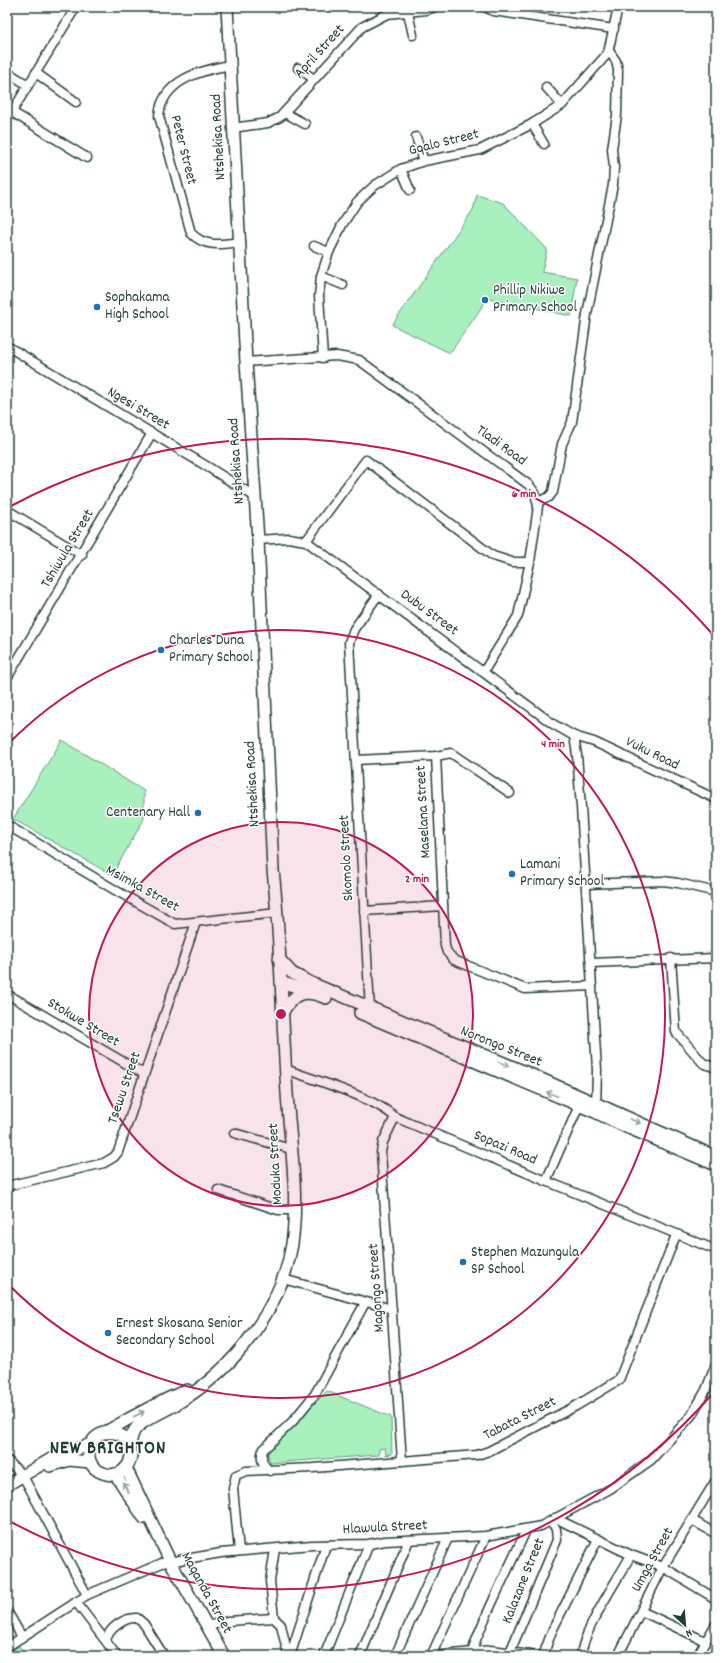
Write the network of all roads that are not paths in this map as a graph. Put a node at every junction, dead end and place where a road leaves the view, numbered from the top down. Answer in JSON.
{"nodes":[{"id":1,"x":76,"y":7,"type":"edge"},
{"id":2,"x":228,"y":7,"type":"edge"},
{"id":3,"x":435,"y":7,"type":"edge"},
{"id":4,"x":485,"y":7,"type":"edge"},
{"id":5,"x":618,"y":7,"type":"edge"},
{"id":6,"x":408,"y":12,"type":"junction"},
{"id":7,"x":614,"y":29,"type":"junction"},
{"id":8,"x":413,"y":35,"type":"dead end"},
{"id":9,"x":609,"y":51,"type":"junction"},
{"id":10,"x":231,"y":65,"type":"junction"},
{"id":11,"x":298,"y":68,"type":"dead end"},
{"id":12,"x":7,"y":72,"type":"edge"},
{"id":13,"x":36,"y":73,"type":"junction"},
{"id":14,"x":314,"y":79,"type":"junction"},
{"id":15,"x":28,"y":85,"type":"junction"},
{"id":16,"x":546,"y":87,"type":"dead end"},
{"id":17,"x":76,"y":102,"type":"dead end"},
{"id":18,"x":562,"y":105,"type":"junction"},
{"id":19,"x":12,"y":112,"type":"junction"},
{"id":20,"x":285,"y":112,"type":"junction"},
{"id":21,"x":7,"y":120,"type":"edge"},
{"id":22,"x":306,"y":124,"type":"dead end"},
{"id":23,"x":532,"y":124,"type":"junction"},
{"id":24,"x":232,"y":128,"type":"junction"},
{"id":25,"x":416,"y":137,"type":"dead end"},
{"id":26,"x":544,"y":144,"type":"dead end"},
{"id":27,"x":87,"y":158,"type":"dead end"},
{"id":28,"x":424,"y":161,"type":"junction"},
{"id":29,"x":401,"y":169,"type":"junction"},
{"id":30,"x":410,"y":190,"type":"dead end"},
{"id":31,"x":241,"y":242,"type":"junction"},
{"id":32,"x":314,"y":246,"type":"dead end"},
{"id":33,"x":329,"y":252,"type":"junction"},
{"id":34,"x":322,"y":276,"type":"junction"},
{"id":35,"x":343,"y":285,"type":"dead end"},
{"id":36,"x":7,"y":346,"type":"edge"},
{"id":37,"x":323,"y":358,"type":"junction"},
{"id":38,"x":246,"y":362,"type":"junction"},
{"id":39,"x":152,"y":433,"type":"junction"},
{"id":40,"x":254,"y":496,"type":"junction"},
{"id":41,"x":538,"y":502,"type":"junction"},
{"id":42,"x":7,"y":510,"type":"edge"},
{"id":43,"x":258,"y":540,"type":"junction"},
{"id":44,"x":306,"y":541,"type":"junction"},
{"id":45,"x":82,"y":555,"type":"junction"},
{"id":46,"x":530,"y":562,"type":"junction"},
{"id":47,"x":379,"y":594,"type":"junction"},
{"id":48,"x":484,"y":671,"type":"junction"},
{"id":49,"x":8,"y":672,"type":"edge"},
{"id":50,"x":574,"y":736,"type":"junction"},
{"id":51,"x":436,"y":756,"type":"junction"},
{"id":52,"x":356,"y":760,"type":"junction"},
{"id":53,"x":510,"y":793,"type":"dead end"},
{"id":54,"x":716,"y":799,"type":"edge"},
{"id":55,"x":7,"y":825,"type":"edge"},
{"id":56,"x":586,"y":884,"type":"junction"},
{"id":57,"x":716,"y":892,"type":"edge"},
{"id":58,"x":443,"y":906,"type":"junction"},
{"id":59,"x":364,"y":911,"type":"junction"},
{"id":60,"x":278,"y":913,"type":"junction"},
{"id":61,"x":196,"y":922,"type":"junction"},
{"id":62,"x":671,"y":958,"type":"junction"},
{"id":63,"x":716,"y":958,"type":"edge"},
{"id":64,"x":279,"y":959,"type":"junction"},
{"id":65,"x":591,"y":963,"type":"junction"},
{"id":66,"x":281,"y":982,"type":"junction"},
{"id":67,"x":592,"y":986,"type":"junction"},
{"id":68,"x":311,"y":992,"type":"junction"},
{"id":69,"x":7,"y":994,"type":"edge"},
{"id":70,"x":370,"y":1008,"type":"junction"},
{"id":71,"x":283,"y":1012,"type":"junction"},
{"id":72,"x":716,"y":1068,"type":"edge"},
{"id":73,"x":285,"y":1069,"type":"junction"},
{"id":74,"x":144,"y":1074,"type":"junction"},
{"id":75,"x":581,"y":1102,"type":"junction"},
{"id":76,"x":596,"y":1108,"type":"junction"},
{"id":77,"x":395,"y":1117,"type":"junction"},
{"id":78,"x":234,"y":1132,"type":"dead end"},
{"id":79,"x":291,"y":1149,"type":"junction"},
{"id":80,"x":716,"y":1156,"type":"edge"},
{"id":81,"x":716,"y":1165,"type":"edge"},
{"id":82,"x":546,"y":1181,"type":"junction"},
{"id":83,"x":7,"y":1186,"type":"edge"},
{"id":84,"x":218,"y":1190,"type":"dead end"},
{"id":85,"x":294,"y":1210,"type":"junction"},
{"id":86,"x":676,"y":1235,"type":"junction"},
{"id":87,"x":716,"y":1250,"type":"edge"},
{"id":88,"x":282,"y":1279,"type":"junction"},
{"id":89,"x":365,"y":1303,"type":"junction"},
{"id":90,"x":392,"y":1309,"type":"junction"},
{"id":91,"x":716,"y":1364,"type":"edge"},
{"id":92,"x":203,"y":1384,"type":"junction"},
{"id":93,"x":105,"y":1433,"type":"junction"},
{"id":94,"x":91,"y":1444,"type":"junction"},
{"id":95,"x":130,"y":1445,"type":"junction"},
{"id":96,"x":7,"y":1460,"type":"edge"},
{"id":97,"x":402,"y":1461,"type":"junction"},
{"id":98,"x":90,"y":1462,"type":"junction"},
{"id":99,"x":126,"y":1468,"type":"junction"},
{"id":100,"x":270,"y":1471,"type":"junction"},
{"id":101,"x":115,"y":1474,"type":"junction"},
{"id":102,"x":23,"y":1476,"type":"junction"},
{"id":103,"x":716,"y":1480,"type":"edge"},
{"id":104,"x":7,"y":1485,"type":"edge"},
{"id":105,"x":553,"y":1520,"type":"junction"},
{"id":106,"x":692,"y":1520,"type":"junction"},
{"id":107,"x":526,"y":1530,"type":"junction"},
{"id":108,"x":716,"y":1534,"type":"edge"},
{"id":109,"x":486,"y":1536,"type":"junction"},
{"id":110,"x":448,"y":1538,"type":"junction"},
{"id":111,"x":598,"y":1539,"type":"junction"},
{"id":112,"x":409,"y":1540,"type":"junction"},
{"id":113,"x":369,"y":1544,"type":"junction"},
{"id":114,"x":162,"y":1545,"type":"junction"},
{"id":115,"x":326,"y":1545,"type":"junction"},
{"id":116,"x":275,"y":1549,"type":"junction"},
{"id":117,"x":239,"y":1551,"type":"junction"},
{"id":118,"x":631,"y":1555,"type":"junction"},
{"id":119,"x":170,"y":1561,"type":"junction"},
{"id":120,"x":663,"y":1567,"type":"junction"},
{"id":121,"x":87,"y":1595,"type":"junction"},
{"id":122,"x":716,"y":1599,"type":"edge"},
{"id":123,"x":76,"y":1602,"type":"junction"},
{"id":124,"x":7,"y":1611,"type":"edge"},
{"id":125,"x":641,"y":1611,"type":"junction"},
{"id":126,"x":274,"y":1618,"type":"junction"},
{"id":127,"x":716,"y":1624,"type":"edge"},
{"id":128,"x":206,"y":1626,"type":"junction"},
{"id":129,"x":22,"y":1637,"type":"junction"},
{"id":130,"x":106,"y":1640,"type":"junction"},
{"id":131,"x":705,"y":1641,"type":"junction"},
{"id":132,"x":7,"y":1647,"type":"edge"},
{"id":133,"x":510,"y":1652,"type":"junction"},
{"id":134,"x":290,"y":1654,"type":"edge"},
{"id":135,"x":471,"y":1654,"type":"edge"},
{"id":136,"x":117,"y":1656,"type":"edge"},
{"id":137,"x":164,"y":1656,"type":"edge"},
{"id":138,"x":224,"y":1656,"type":"edge"},
{"id":139,"x":324,"y":1656,"type":"edge"},
{"id":140,"x":360,"y":1656,"type":"edge"},
{"id":141,"x":395,"y":1656,"type":"edge"},
{"id":142,"x":433,"y":1656,"type":"edge"},
{"id":143,"x":541,"y":1656,"type":"edge"},
{"id":144,"x":581,"y":1656,"type":"edge"},
{"id":145,"x":618,"y":1656,"type":"edge"},
{"id":146,"x":697,"y":1656,"type":"edge"}],
"edges":[{"from":1,"to":13,"type":"street"},
{"from":2,"to":10,"type":"street","name":"Ntshekisa Road"},
{"from":3,"to":6,"type":"street","name":"April Street"},
{"from":4,"to":7,"type":"street"},
{"from":5,"to":7,"type":"street","name":"Gqalo Street"},
{"from":6,"to":8,"type":"street"},
{"from":6,"to":14,"type":"street","name":"April Street"},
{"from":7,"to":9,"type":"street","name":"Gqalo Street"},
{"from":9,"to":18,"type":"street","name":"Gqalo Street"},
{"from":9,"to":41,"type":"street"},
{"from":10,"to":24,"type":"street","name":"Ntshekisa Road"},
{"from":10,"to":31,"type":"street","name":"Peter Street"},
{"from":11,"to":14,"type":"street"},
{"from":12,"to":15,"type":"street"},
{"from":13,"to":15,"type":"street"},
{"from":13,"to":17,"type":"street"},
{"from":14,"to":20,"type":"street","name":"April Street"},
{"from":15,"to":19,"type":"street"},
{"from":16,"to":18,"type":"street"},
{"from":18,"to":23,"type":"street","name":"Gqalo Street"},
{"from":19,"to":21,"type":"street"},
{"from":19,"to":27,"type":"street"},
{"from":20,"to":22,"type":"street"},
{"from":20,"to":24,"type":"street","name":"April Street"},
{"from":23,"to":26,"type":"street"},
{"from":23,"to":28,"type":"street","name":"Gqalo Street"},
{"from":24,"to":31,"type":"street","name":"Ntshekisa Road"},
{"from":25,"to":28,"type":"street"},
{"from":28,"to":29,"type":"street","name":"Gqalo Street"},
{"from":29,"to":30,"type":"street"},
{"from":29,"to":33,"type":"street","name":"Gqalo Street"},
{"from":31,"to":38,"type":"street","name":"Ntshekisa Road"},
{"from":32,"to":33,"type":"street"},
{"from":33,"to":34,"type":"street","name":"Gqalo Street"},
{"from":34,"to":35,"type":"street"},
{"from":34,"to":37,"type":"street","name":"Gqalo Street"},
{"from":36,"to":39,"type":"street","name":"Ngesi Street"},
{"from":37,"to":38,"type":"street","name":"Tladi Road"},
{"from":37,"to":41,"type":"street","name":"Tladi Road"},
{"from":38,"to":40,"type":"street","name":"Ntshekisa Road"},
{"from":39,"to":40,"type":"street","name":"Ngesi Street"},
{"from":39,"to":45,"type":"street","name":"Tshiwula Street"},
{"from":40,"to":43,"type":"street","name":"Ntshekisa Road"},
{"from":41,"to":46,"type":"street"},
{"from":42,"to":45,"type":"street"},
{"from":43,"to":44,"type":"street","name":"Dubu Street"},
{"from":43,"to":60,"type":"street","name":"Ntshekisa Road"},
{"from":44,"to":46,"type":"street"},
{"from":44,"to":47,"type":"street","name":"Dubu Street"},
{"from":45,"to":49,"type":"street","name":"Tshiwula Street"},
{"from":46,"to":48,"type":"street"},
{"from":47,"to":48,"type":"street","name":"Dubu Street"},
{"from":47,"to":52,"type":"street","name":"Skomolo Street"},
{"from":48,"to":50,"type":"street","name":"Dubu Street"},
{"from":50,"to":54,"type":"street","name":"Vuku Road"},
{"from":50,"to":56,"type":"street"},
{"from":51,"to":52,"type":"street"},
{"from":51,"to":53,"type":"street"},
{"from":51,"to":58,"type":"street","name":"Maselana Street"},
{"from":52,"to":59,"type":"street","name":"Skomolo Street"},
{"from":55,"to":61,"type":"street","name":"Msimka Street"},
{"from":56,"to":57,"type":"street"},
{"from":56,"to":65,"type":"street"},
{"from":58,"to":59,"type":"street"},
{"from":58,"to":67,"type":"street","name":"Maselana Street"},
{"from":59,"to":70,"type":"street","name":"Skomolo Street"},
{"from":60,"to":61,"type":"street","name":"Msimka Street"},
{"from":60,"to":64,"type":"street","name":"Moduka Street"},
{"from":61,"to":74,"type":"street","name":"Tsewu Street"},
{"from":62,"to":63,"type":"street"},
{"from":62,"to":65,"type":"street"},
{"from":62,"to":72,"type":"street"},
{"from":64,"to":66,"type":"street","name":"Moduka Street"},
{"from":64,"to":70,"type":"street","name":"Norongo Street"},
{"from":65,"to":67,"type":"street"},
{"from":66,"to":68,"type":"street","name":"Norongo Street"},
{"from":66,"to":71,"type":"street","name":"Moduka Street"},
{"from":67,"to":76,"type":"street"},
{"from":68,"to":71,"type":"street"},
{"from":75,"to":68,"type":"street","name":"Norongo Street","one_way":true},
{"from":69,"to":74,"type":"street","name":"Stokwe Street"},
{"from":70,"to":75,"type":"street","name":"Norongo Street","one_way":true},
{"from":71,"to":73,"type":"street","name":"Moduka Street"},
{"from":73,"to":77,"type":"street","name":"Sopazi Road"},
{"from":73,"to":79,"type":"street","name":"Moduka Street"},
{"from":74,"to":83,"type":"street","name":"Tsewu Street"},
{"from":75,"to":76,"type":"street","name":"Norongo Street"},
{"from":75,"to":82,"type":"street"},
{"from":76,"to":80,"type":"street","name":"Norongo Street","one_way":true},
{"from":76,"to":81,"type":"street","name":"Norongo Street"},
{"from":77,"to":82,"type":"street","name":"Sopazi Road"},
{"from":77,"to":90,"type":"street","name":"Magongo Street"},
{"from":78,"to":79,"type":"street"},
{"from":79,"to":85,"type":"street","name":"Moduka Street"},
{"from":82,"to":86,"type":"street","name":"Sopazi Road"},
{"from":84,"to":85,"type":"street"},
{"from":85,"to":88,"type":"street","name":"Moduka Street"},
{"from":86,"to":87,"type":"street","name":"Sopazi Road"},
{"from":86,"to":97,"type":"street","name":"Tabata Street"},
{"from":88,"to":89,"type":"street"},
{"from":88,"to":92,"type":"street","name":"Moduka Street"},
{"from":89,"to":90,"type":"street"},
{"from":89,"to":100,"type":"street"},
{"from":90,"to":97,"type":"street","name":"Magongo Street"},
{"from":91,"to":105,"type":"street","name":"Hlawula Street"},
{"from":93,"to":92,"type":"street","name":"Moduka Street","one_way":true},
{"from":92,"to":95,"type":"street","name":"Moduka Street"},
{"from":93,"to":94,"type":"street"},
{"from":93,"to":95,"type":"street"},
{"from":94,"to":98,"type":"street"},
{"from":94,"to":102,"type":"street"},
{"from":95,"to":99,"type":"street"},
{"from":96,"to":102,"type":"street"},
{"from":97,"to":100,"type":"street","name":"Tabata Street"},
{"from":98,"to":101,"type":"street"},
{"from":98,"to":102,"type":"street"},
{"from":99,"to":101,"type":"street"},
{"from":99,"to":114,"type":"street","name":"Maqanda Street"},
{"from":100,"to":117,"type":"street","name":"Tabata Street"},
{"from":114,"to":101,"type":"street","name":"Maqanda Street","one_way":true},
{"from":102,"to":104,"type":"street"},
{"from":102,"to":121,"type":"street"},
{"from":103,"to":106,"type":"street","name":"Umga Street"},
{"from":105,"to":107,"type":"street","name":"Hlawula Street"},
{"from":105,"to":111,"type":"street"},
{"from":105,"to":133,"type":"street","name":"Kalazane Street"},
{"from":106,"to":108,"type":"street"},
{"from":106,"to":120,"type":"street","name":"Umga Street"},
{"from":107,"to":109,"type":"street","name":"Hlawula Street"},
{"from":107,"to":135,"type":"street"},
{"from":109,"to":110,"type":"street","name":"Hlawula Street"},
{"from":109,"to":142,"type":"street"},
{"from":110,"to":112,"type":"street","name":"Hlawula Street"},
{"from":110,"to":141,"type":"street"},
{"from":111,"to":118,"type":"street"},
{"from":111,"to":143,"type":"street"},
{"from":112,"to":113,"type":"street","name":"Hlawula Street"},
{"from":112,"to":140,"type":"street"},
{"from":113,"to":115,"type":"street","name":"Hlawula Street"},
{"from":113,"to":139,"type":"street"},
{"from":114,"to":119,"type":"street","name":"Maqanda Street"},
{"from":115,"to":116,"type":"street","name":"Hlawula Street"},
{"from":115,"to":134,"type":"street"},
{"from":116,"to":117,"type":"street","name":"Hlawula Street"},
{"from":116,"to":126,"type":"street"},
{"from":117,"to":119,"type":"street","name":"Hlawula Street"},
{"from":118,"to":120,"type":"street"},
{"from":118,"to":144,"type":"street"},
{"from":119,"to":121,"type":"street","name":"Hlawula Street"},
{"from":119,"to":128,"type":"street","name":"Maqanda Street"},
{"from":120,"to":122,"type":"street"},
{"from":120,"to":125,"type":"street","name":"Umga Street"},
{"from":121,"to":123,"type":"street","name":"Hlawula Street"},
{"from":123,"to":129,"type":"street","name":"Hlawula Street"},
{"from":123,"to":130,"type":"street"},
{"from":124,"to":129,"type":"street"},
{"from":125,"to":131,"type":"street"},
{"from":125,"to":145,"type":"street","name":"Umga Street"},
{"from":126,"to":128,"type":"street"},
{"from":126,"to":134,"type":"street"},
{"from":127,"to":131,"type":"street"},
{"from":128,"to":138,"type":"street","name":"Maqanda Street"},
{"from":129,"to":132,"type":"street","name":"Hlawula Street"},
{"from":130,"to":136,"type":"street"},
{"from":130,"to":137,"type":"street"},
{"from":131,"to":146,"type":"street"},
{"from":133,"to":135,"type":"street"},
{"from":133,"to":143,"type":"street"},
{"from":135,"to":142,"type":"street"}]}
